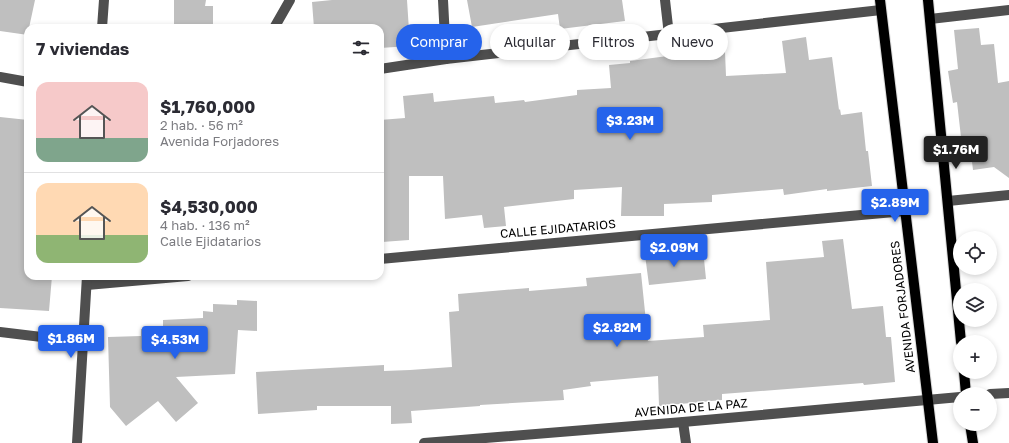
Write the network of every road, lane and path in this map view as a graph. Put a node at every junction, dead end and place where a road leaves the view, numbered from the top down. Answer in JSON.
{"nodes":[{"id":1,"x":104,"y":0,"type":"edge"},
{"id":2,"x":290,"y":0,"type":"edge"},
{"id":3,"x":443,"y":0,"type":"edge"},
{"id":4,"x":665,"y":0,"type":"edge"},
{"id":5,"x":928,"y":0,"type":"edge"},
{"id":6,"x":881,"y":5,"type":"edge"},
{"id":7,"x":1009,"y":10,"type":"edge"},
{"id":8,"x":930,"y":19,"type":"junction"},
{"id":9,"x":102,"y":24,"type":"edge"},
{"id":10,"x":276,"y":24,"type":"edge"},
{"id":11,"x":444,"y":24,"type":"edge"},
{"id":12,"x":668,"y":24,"type":"edge"},
{"id":13,"x":728,"y":27,"type":"edge"},
{"id":14,"x":657,"y":36,"type":"edge"},
{"id":15,"x":482,"y":56,"type":"edge"},
{"id":16,"x":446,"y":60,"type":"edge"},
{"id":17,"x":384,"y":68,"type":"edge"},
{"id":18,"x":0,"y":77,"type":"edge"},
{"id":19,"x":24,"y":81,"type":"edge"},
{"id":20,"x":1009,"y":194,"type":"edge"},
{"id":21,"x":948,"y":201,"type":"junction"},
{"id":22,"x":905,"y":211,"type":"junction"},
{"id":23,"x":384,"y":259,"type":"edge"},
{"id":24,"x":87,"y":280,"type":"edge"},
{"id":25,"x":0,"y":332,"type":"edge"},
{"id":26,"x":961,"y":335,"type":"edge"},
{"id":27,"x":83,"y":342,"type":"junction"},
{"id":28,"x":1009,"y":393,"type":"edge"},
{"id":29,"x":997,"y":394,"type":"edge"},
{"id":30,"x":953,"y":398,"type":"edge"},
{"id":31,"x":928,"y":400,"type":"junction"},
{"id":32,"x":683,"y":422,"type":"junction"},
{"id":33,"x":971,"y":431,"type":"edge"},
{"id":34,"x":449,"y":442,"type":"edge"},
{"id":35,"x":77,"y":443,"type":"edge"},
{"id":36,"x":424,"y":443,"type":"edge"},
{"id":37,"x":686,"y":443,"type":"edge"},
{"id":38,"x":933,"y":443,"type":"edge"},
{"id":39,"x":973,"y":443,"type":"edge"}],
"edges":[{"from":1,"to":9,"type":"street"},
{"from":2,"to":10,"type":"street"},
{"from":3,"to":11,"type":"street"},
{"from":4,"to":12,"type":"street"},
{"from":5,"to":8,"type":"main road"},
{"from":6,"to":13,"type":"street"},
{"from":6,"to":22,"type":"main road","name":"AVENIDA FORJADORES"},
{"from":7,"to":8,"type":"street"},
{"from":8,"to":21,"type":"main road"},
{"from":14,"to":15,"type":"street"},
{"from":16,"to":17,"type":"street"},
{"from":18,"to":19,"type":"street"},
{"from":20,"to":21,"type":"street"},
{"from":21,"to":26,"type":"main road"},
{"from":22,"to":23,"type":"street","name":"CALLE EJIDATARIOS"},
{"from":22,"to":31,"type":"main road","name":"AVENIDA FORJADORES"},
{"from":24,"to":27,"type":"street"},
{"from":25,"to":27,"type":"street"},
{"from":27,"to":35,"type":"street"},
{"from":28,"to":29,"type":"street"},
{"from":30,"to":31,"type":"street","name":"AVENIDA DE LA PAZ"},
{"from":31,"to":32,"type":"street","name":"AVENIDA DE LA PAZ"},
{"from":31,"to":38,"type":"main road","name":"AVENIDA FORJADORES"},
{"from":32,"to":34,"type":"street","name":"AVENIDA DE LA PAZ"},
{"from":32,"to":37,"type":"street"},
{"from":33,"to":39,"type":"main road"},
{"from":34,"to":36,"type":"street","name":"AVENIDA DE LA PAZ"}]}
